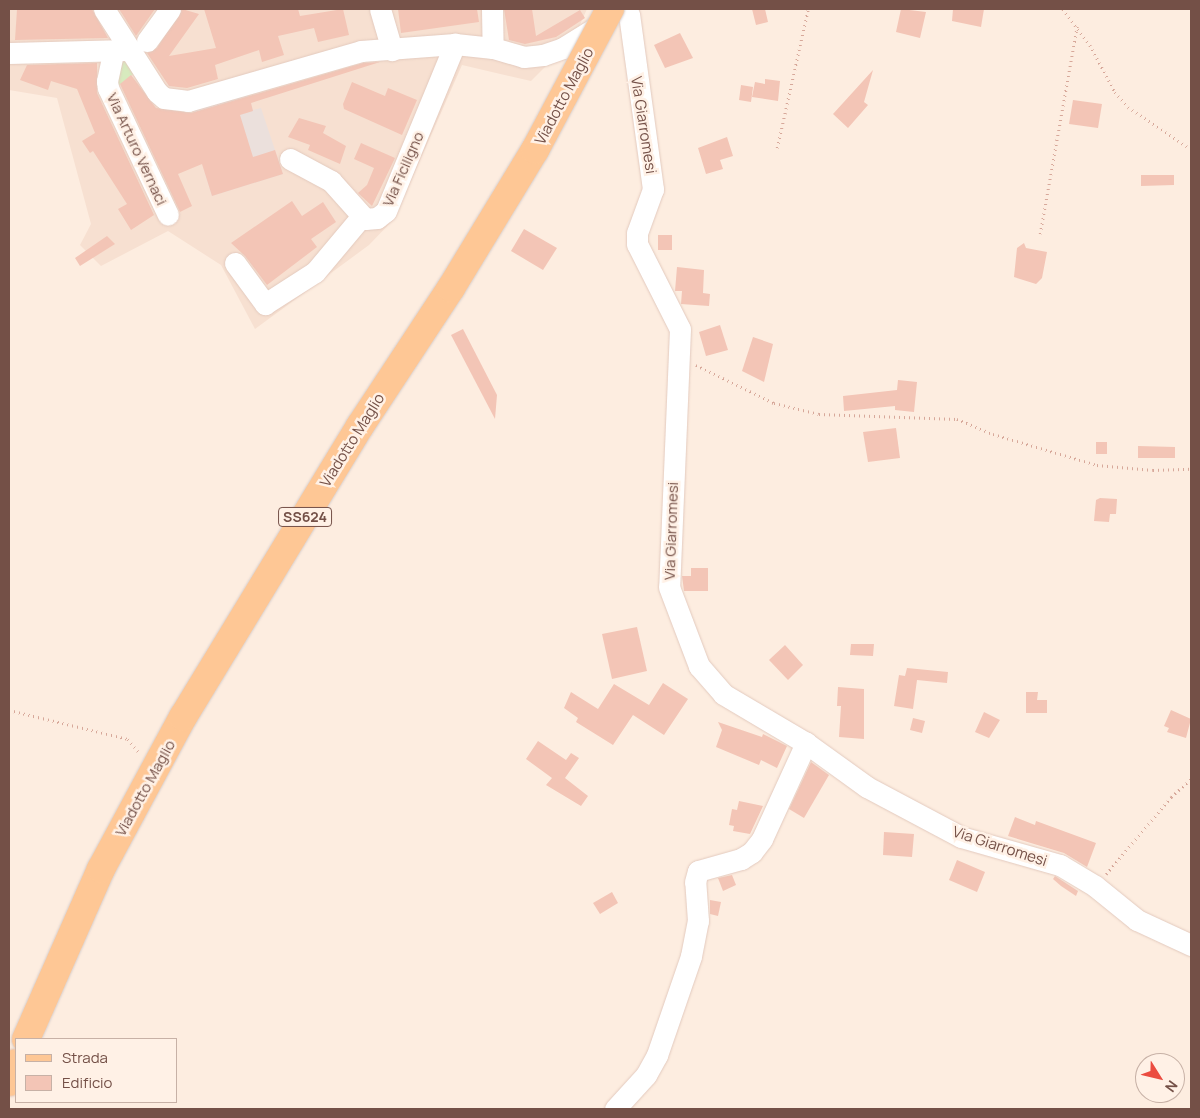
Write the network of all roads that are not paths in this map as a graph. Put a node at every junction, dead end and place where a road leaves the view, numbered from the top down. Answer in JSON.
{"nodes":[{"id":1,"x":104,"y":9,"type":"edge"},
{"id":2,"x":170,"y":9,"type":"edge"},
{"id":3,"x":380,"y":9,"type":"edge"},
{"id":4,"x":492,"y":9,"type":"edge"},
{"id":5,"x":623,"y":10,"type":"edge"},
{"id":6,"x":455,"y":44,"type":"junction"},
{"id":7,"x":494,"y":48,"type":"junction"},
{"id":8,"x":132,"y":50,"type":"junction"},
{"id":9,"x":392,"y":50,"type":"junction"},
{"id":10,"x":9,"y":53,"type":"edge"},
{"id":11,"x":290,"y":159,"type":"dead end"},
{"id":12,"x":168,"y":215,"type":"dead end"},
{"id":13,"x":362,"y":216,"type":"junction"},
{"id":14,"x":235,"y":264,"type":"dead end"},
{"id":15,"x":806,"y":743,"type":"junction"},
{"id":16,"x":1191,"y":945,"type":"edge"},
{"id":17,"x":26,"y":1038,"type":"edge"},
{"id":18,"x":15,"y":1066,"type":"edge"},
{"id":19,"x":9,"y":1082,"type":"edge"},
{"id":20,"x":615,"y":1109,"type":"edge"}],
"edges":[{"from":1,"to":8,"type":"street"},
{"from":2,"to":8,"type":"street"},
{"from":3,"to":9,"type":"street"},
{"from":4,"to":7,"type":"street"},
{"from":5,"to":7,"type":"street"},
{"from":5,"to":15,"type":"street","name":"Via Giarromesi"},
{"from":5,"to":17,"type":"main road","name":"Viadotto Maglio","number":"SS624","bridge":true},
{"from":6,"to":7,"type":"street"},
{"from":6,"to":9,"type":"street"},
{"from":6,"to":13,"type":"street","name":"Via Ficiligno"},
{"from":8,"to":9,"type":"street"},
{"from":8,"to":10,"type":"street"},
{"from":8,"to":12,"type":"street","name":"Via Arturo Vernaci"},
{"from":11,"to":13,"type":"street","name":"Via Ficiligno"},
{"from":13,"to":14,"type":"street"},
{"from":15,"to":16,"type":"street","name":"Via Giarromesi"},
{"from":15,"to":20,"type":"street"},
{"from":18,"to":19,"type":"main road"}]}
